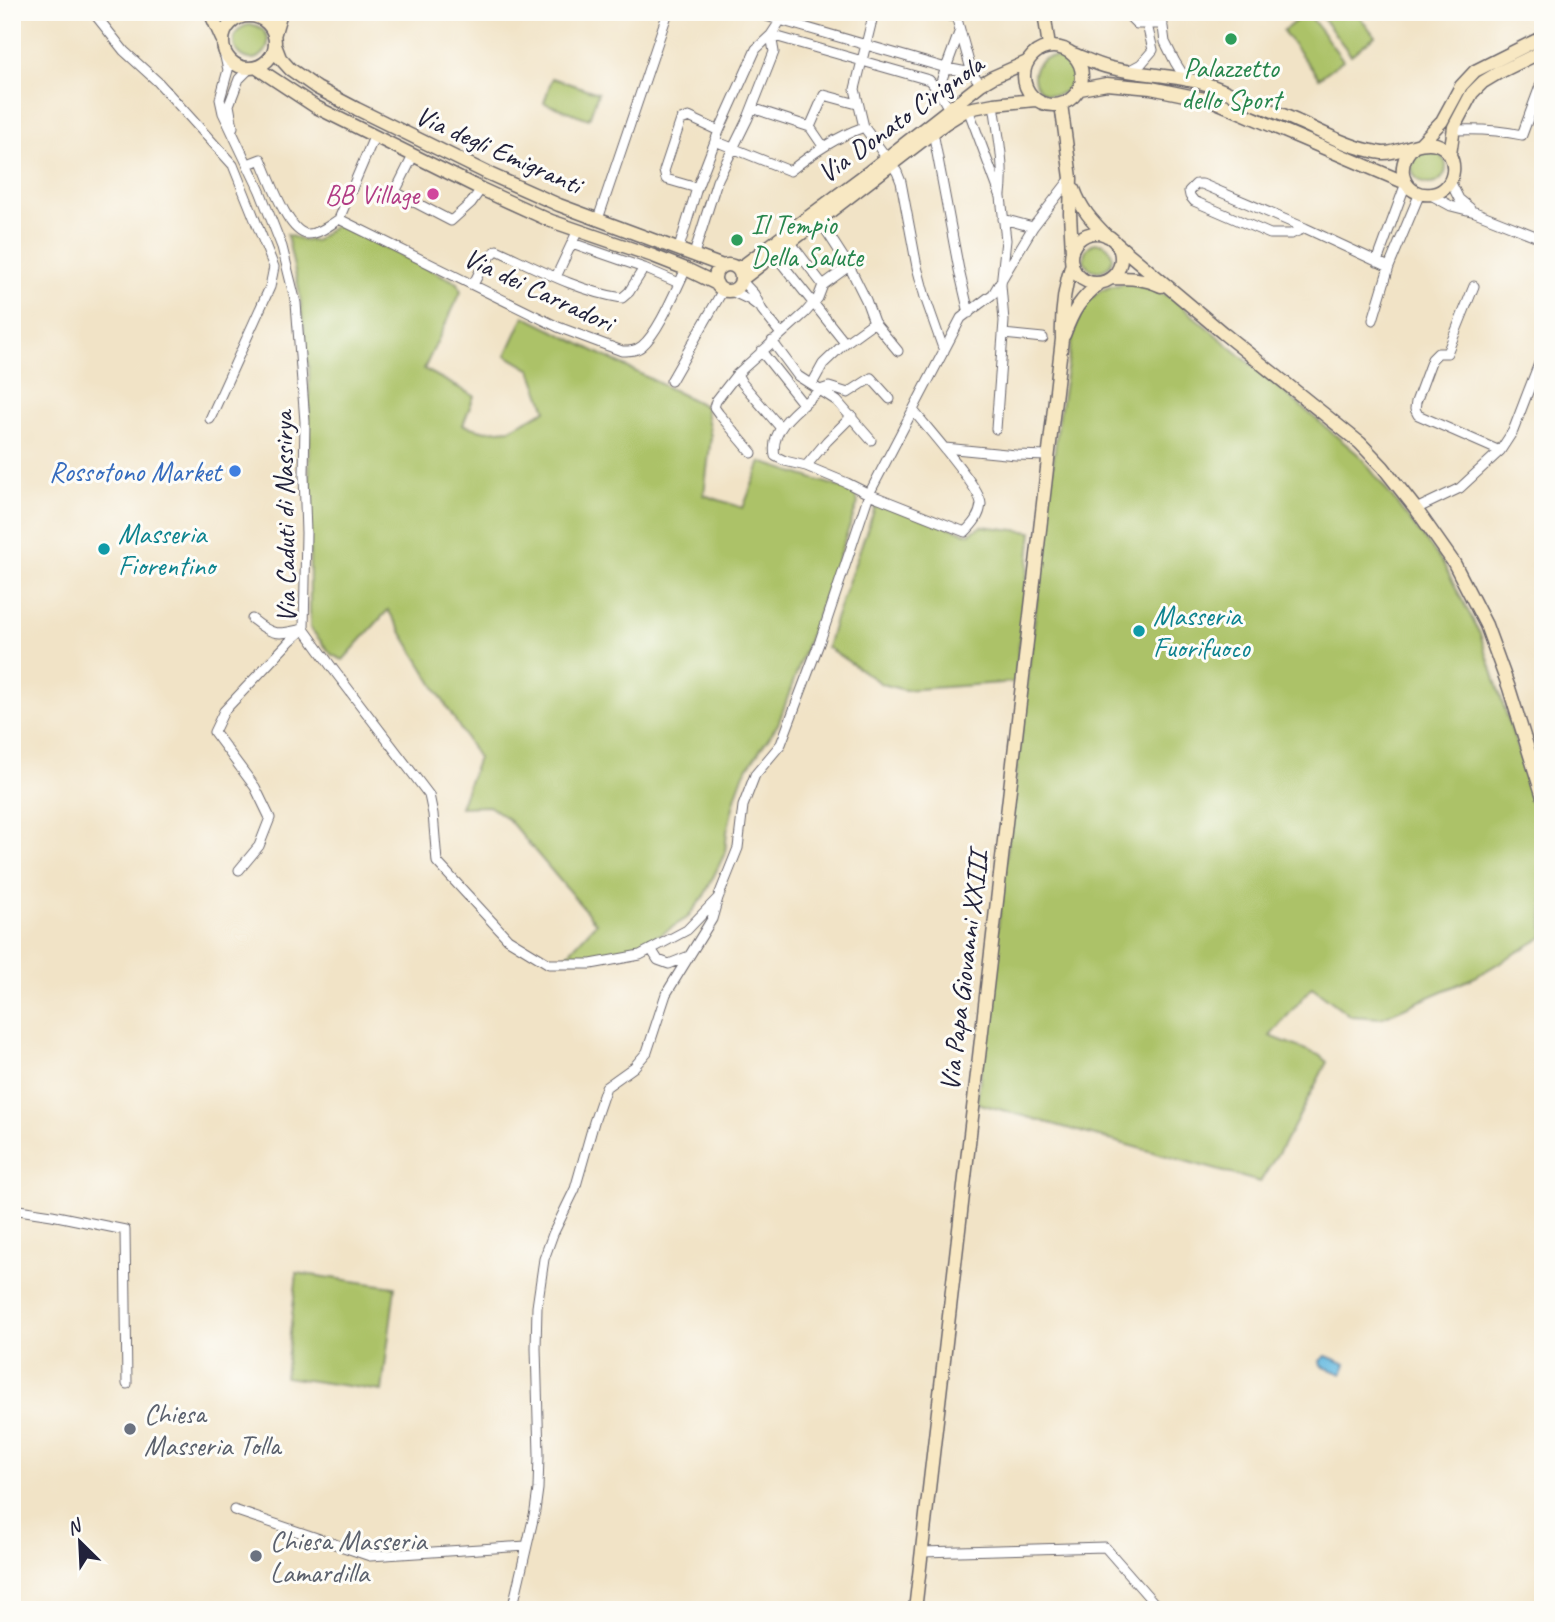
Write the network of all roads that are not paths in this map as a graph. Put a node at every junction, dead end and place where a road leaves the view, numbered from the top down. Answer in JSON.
{"nodes":[{"id":1,"x":93,"y":12,"type":"edge"},
{"id":2,"x":210,"y":12,"type":"edge"},
{"id":3,"x":281,"y":12,"type":"edge"},
{"id":4,"x":668,"y":12,"type":"edge"},
{"id":5,"x":752,"y":12,"type":"edge"},
{"id":6,"x":874,"y":12,"type":"edge"},
{"id":7,"x":929,"y":12,"type":"edge"},
{"id":8,"x":1044,"y":12,"type":"edge"},
{"id":9,"x":1125,"y":12,"type":"edge"},
{"id":10,"x":1144,"y":12,"type":"edge"},
{"id":11,"x":1161,"y":12,"type":"edge"},
{"id":12,"x":247,"y":14,"type":"edge"},
{"id":13,"x":956,"y":14,"type":"edge"},
{"id":14,"x":783,"y":16,"type":"edge"},
{"id":15,"x":1146,"y":24,"type":"junction"},
{"id":16,"x":1163,"y":24,"type":"junction"},
{"id":17,"x":960,"y":30,"type":"junction"},
{"id":18,"x":771,"y":35,"type":"junction"},
{"id":19,"x":1543,"y":37,"type":"edge"},
{"id":20,"x":275,"y":40,"type":"junction"},
{"id":21,"x":222,"y":43,"type":"junction"},
{"id":22,"x":865,"y":46,"type":"junction"},
{"id":23,"x":1049,"y":47,"type":"junction"},
{"id":24,"x":1543,"y":51,"type":"edge"},
{"id":25,"x":1071,"y":52,"type":"junction"},
{"id":26,"x":861,"y":61,"type":"junction"},
{"id":27,"x":1027,"y":62,"type":"junction"},
{"id":28,"x":253,"y":68,"type":"junction"},
{"id":29,"x":946,"y":68,"type":"junction"},
{"id":30,"x":1128,"y":71,"type":"junction"},
{"id":31,"x":972,"y":73,"type":"junction"},
{"id":32,"x":1543,"y":78,"type":"edge"},
{"id":33,"x":1187,"y":81,"type":"junction"},
{"id":34,"x":981,"y":84,"type":"junction"},
{"id":35,"x":1080,"y":89,"type":"junction"},
{"id":36,"x":938,"y":90,"type":"junction"},
{"id":37,"x":1035,"y":100,"type":"junction"},
{"id":38,"x":858,"y":104,"type":"junction"},
{"id":39,"x":994,"y":104,"type":"junction"},
{"id":40,"x":1061,"y":104,"type":"junction"},
{"id":41,"x":752,"y":108,"type":"junction"},
{"id":42,"x":949,"y":109,"type":"junction"},
{"id":43,"x":968,"y":109,"type":"junction"},
{"id":44,"x":810,"y":127,"type":"junction"},
{"id":45,"x":864,"y":127,"type":"junction"},
{"id":46,"x":1454,"y":130,"type":"junction"},
{"id":47,"x":933,"y":132,"type":"junction"},
{"id":48,"x":235,"y":136,"type":"junction"},
{"id":49,"x":717,"y":136,"type":"junction"},
{"id":50,"x":374,"y":137,"type":"junction"},
{"id":51,"x":1417,"y":145,"type":"junction"},
{"id":52,"x":823,"y":146,"type":"junction"},
{"id":53,"x":734,"y":148,"type":"junction"},
{"id":54,"x":1450,"y":154,"type":"junction"},
{"id":55,"x":413,"y":156,"type":"junction"},
{"id":56,"x":889,"y":162,"type":"junction"},
{"id":57,"x":248,"y":164,"type":"junction"},
{"id":58,"x":1071,"y":178,"type":"junction"},
{"id":59,"x":1450,"y":181,"type":"junction"},
{"id":60,"x":1406,"y":183,"type":"junction"},
{"id":61,"x":697,"y":188,"type":"junction"},
{"id":62,"x":481,"y":189,"type":"junction"},
{"id":63,"x":1424,"y":194,"type":"junction"},
{"id":64,"x":1000,"y":197,"type":"junction"},
{"id":65,"x":1475,"y":212,"type":"junction"},
{"id":66,"x":338,"y":219,"type":"junction"},
{"id":67,"x":598,"y":219,"type":"junction"},
{"id":68,"x":1003,"y":219,"type":"junction"},
{"id":69,"x":820,"y":221,"type":"junction"},
{"id":70,"x":1033,"y":227,"type":"junction"},
{"id":71,"x":1305,"y":228,"type":"junction"},
{"id":72,"x":578,"y":230,"type":"junction"},
{"id":73,"x":1543,"y":239,"type":"edge"},
{"id":74,"x":1112,"y":240,"type":"junction"},
{"id":75,"x":572,"y":243,"type":"junction"},
{"id":76,"x":791,"y":243,"type":"junction"},
{"id":77,"x":678,"y":248,"type":"junction"},
{"id":78,"x":694,"y":254,"type":"junction"},
{"id":79,"x":775,"y":255,"type":"junction"},
{"id":80,"x":1072,"y":258,"type":"junction"},
{"id":81,"x":1377,"y":262,"type":"junction"},
{"id":82,"x":723,"y":266,"type":"junction"},
{"id":83,"x":849,"y":266,"type":"junction"},
{"id":84,"x":1389,"y":267,"type":"junction"},
{"id":85,"x":644,"y":268,"type":"junction"},
{"id":86,"x":686,"y":269,"type":"junction"},
{"id":87,"x":739,"y":274,"type":"junction"},
{"id":88,"x":556,"y":277,"type":"junction"},
{"id":89,"x":1002,"y":280,"type":"junction"},
{"id":90,"x":1106,"y":281,"type":"junction"},
{"id":91,"x":679,"y":283,"type":"junction"},
{"id":92,"x":473,"y":285,"type":"junction"},
{"id":93,"x":823,"y":285,"type":"junction"},
{"id":94,"x":1474,"y":286,"type":"dead end"},
{"id":95,"x":724,"y":288,"type":"junction"},
{"id":96,"x":1171,"y":290,"type":"junction"},
{"id":97,"x":813,"y":304,"type":"junction"},
{"id":98,"x":762,"y":310,"type":"junction"},
{"id":99,"x":969,"y":313,"type":"junction"},
{"id":100,"x":1373,"y":320,"type":"dead end"},
{"id":101,"x":874,"y":322,"type":"junction"},
{"id":102,"x":781,"y":334,"type":"junction"},
{"id":103,"x":1003,"y":334,"type":"junction"},
{"id":104,"x":1043,"y":338,"type":"dead end"},
{"id":105,"x":1062,"y":339,"type":"junction"},
{"id":106,"x":772,"y":341,"type":"junction"},
{"id":107,"x":845,"y":344,"type":"junction"},
{"id":108,"x":761,"y":351,"type":"junction"},
{"id":109,"x":898,"y":351,"type":"dead end"},
{"id":110,"x":944,"y":351,"type":"junction"},
{"id":111,"x":1543,"y":353,"type":"edge"},
{"id":112,"x":737,"y":374,"type":"junction"},
{"id":113,"x":671,"y":381,"type":"dead end"},
{"id":114,"x":816,"y":387,"type":"junction"},
{"id":115,"x":890,"y":399,"type":"dead end"},
{"id":116,"x":804,"y":405,"type":"junction"},
{"id":117,"x":913,"y":410,"type":"junction"},
{"id":118,"x":852,"y":416,"type":"junction"},
{"id":119,"x":210,"y":419,"type":"dead end"},
{"id":120,"x":780,"y":427,"type":"junction"},
{"id":121,"x":996,"y":429,"type":"dead end"},
{"id":122,"x":872,"y":440,"type":"dead end"},
{"id":123,"x":945,"y":448,"type":"junction"},
{"id":124,"x":1500,"y":451,"type":"junction"},
{"id":125,"x":752,"y":453,"type":"dead end"},
{"id":126,"x":1048,"y":456,"type":"junction"},
{"id":127,"x":806,"y":466,"type":"junction"},
{"id":128,"x":869,"y":494,"type":"junction"},
{"id":129,"x":1416,"y":509,"type":"junction"},
{"id":130,"x":252,"y":619,"type":"dead end"},
{"id":131,"x":304,"y":629,"type":"junction"},
{"id":132,"x":1543,"y":797,"type":"edge"},
{"id":133,"x":239,"y":870,"type":"dead end"},
{"id":134,"x":718,"y":898,"type":"junction"},
{"id":135,"x":687,"y":930,"type":"junction"},
{"id":136,"x":699,"y":939,"type":"junction"},
{"id":137,"x":651,"y":949,"type":"junction"},
{"id":138,"x":689,"y":956,"type":"junction"},
{"id":139,"x":12,"y":1209,"type":"edge"},
{"id":140,"x":127,"y":1384,"type":"dead end"},
{"id":141,"x":234,"y":1510,"type":"dead end"},
{"id":142,"x":526,"y":1546,"type":"junction"},
{"id":143,"x":921,"y":1552,"type":"junction"},
{"id":144,"x":512,"y":1610,"type":"edge"},
{"id":145,"x":915,"y":1610,"type":"edge"},
{"id":146,"x":1170,"y":1610,"type":"edge"}],
"edges":[{"from":1,"to":119,"type":"street"},
{"from":2,"to":21,"type":"main road","name":"Via degli Emigranti"},
{"from":3,"to":20,"type":"main road"},
{"from":4,"to":67,"type":"street"},
{"from":5,"to":14,"type":"street"},
{"from":6,"to":22,"type":"street"},
{"from":7,"to":13,"type":"street"},
{"from":8,"to":23,"type":"main road"},
{"from":9,"to":15,"type":"street"},
{"from":10,"to":15,"type":"street"},
{"from":11,"to":16,"type":"street"},
{"from":12,"to":20,"type":"main road","name":"Via degli Emigranti"},
{"from":12,"to":21,"type":"main road","name":"Via degli Emigranti"},
{"from":13,"to":17,"type":"street"},
{"from":14,"to":18,"type":"street"},
{"from":14,"to":22,"type":"street"},
{"from":15,"to":16,"type":"street"},
{"from":15,"to":30,"type":"street"},
{"from":16,"to":33,"type":"street"},
{"from":17,"to":29,"type":"street"},
{"from":17,"to":31,"type":"street"},
{"from":18,"to":26,"type":"street"},
{"from":18,"to":41,"type":"street"},
{"from":18,"to":49,"type":"street"},
{"from":19,"to":51,"type":"main road"},
{"from":20,"to":28,"type":"main road"},
{"from":20,"to":67,"type":"main road","name":"Via degli Emigranti"},
{"from":21,"to":28,"type":"main road","name":"Via degli Emigranti"},
{"from":21,"to":48,"type":"street","name":"Via Caduti di Nassirya"},
{"from":22,"to":26,"type":"street"},
{"from":22,"to":29,"type":"street"},
{"from":23,"to":25,"type":"main road"},
{"from":23,"to":27,"type":"main road"},
{"from":24,"to":46,"type":"main road"},
{"from":25,"to":30,"type":"main road"},
{"from":25,"to":35,"type":"main road"},
{"from":26,"to":36,"type":"street"},
{"from":26,"to":38,"type":"street"},
{"from":27,"to":34,"type":"main road","name":"Via Donato Cirignola"},
{"from":27,"to":37,"type":"main road"},
{"from":28,"to":48,"type":"street","name":"Via Caduti di Nassirya"},
{"from":28,"to":50,"type":"main road","name":"Via degli Emigranti"},
{"from":29,"to":31,"type":"street"},
{"from":29,"to":36,"type":"street"},
{"from":30,"to":33,"type":"main road"},
{"from":31,"to":34,"type":"street"},
{"from":32,"to":46,"type":"street"},
{"from":33,"to":51,"type":"main road"},
{"from":34,"to":42,"type":"main road","name":"Via Donato Cirignola"},
{"from":35,"to":40,"type":"main road"},
{"from":35,"to":60,"type":"main road"},
{"from":36,"to":42,"type":"street"},
{"from":37,"to":39,"type":"main road","name":"Via Donato Cirignola"},
{"from":37,"to":40,"type":"main road"},
{"from":38,"to":44,"type":"street"},
{"from":38,"to":45,"type":"street"},
{"from":39,"to":43,"type":"main road","name":"Via Donato Cirignola"},
{"from":39,"to":64,"type":"street"},
{"from":40,"to":58,"type":"main road","name":"Via Papa Giovanni XXIII"},
{"from":41,"to":44,"type":"street"},
{"from":41,"to":53,"type":"street"},
{"from":42,"to":56,"type":"main road","name":"Via Donato Cirignola"},
{"from":43,"to":47,"type":"main road","name":"Via Donato Cirignola"},
{"from":43,"to":64,"type":"street"},
{"from":44,"to":52,"type":"street"},
{"from":45,"to":52,"type":"street"},
{"from":45,"to":56,"type":"street"},
{"from":46,"to":54,"type":"main road"},
{"from":47,"to":56,"type":"main road","name":"Via Donato Cirignola"},
{"from":47,"to":99,"type":"street"},
{"from":48,"to":57,"type":"street","name":"Via Caduti di Nassirya"},
{"from":49,"to":53,"type":"street"},
{"from":49,"to":61,"type":"street"},
{"from":49,"to":61,"type":"street"},
{"from":50,"to":55,"type":"main road","name":"Via degli Emigranti"},
{"from":50,"to":66,"type":"street"},
{"from":51,"to":54,"type":"main road"},
{"from":51,"to":60,"type":"main road"},
{"from":52,"to":53,"type":"street"},
{"from":53,"to":78,"type":"street"},
{"from":54,"to":59,"type":"main road"},
{"from":55,"to":62,"type":"main road","name":"Via degli Emigranti"},
{"from":55,"to":62,"type":"street","name":"Via degli Emigranti"},
{"from":56,"to":69,"type":"main road","name":"Via Donato Cirignola"},
{"from":56,"to":87,"type":"main road","name":"Via Donato Cirignola"},
{"from":56,"to":110,"type":"street"},
{"from":57,"to":66,"type":"street"},
{"from":57,"to":131,"type":"street","name":"Via Caduti di Nassirya"},
{"from":58,"to":70,"type":"street"},
{"from":58,"to":74,"type":"main road","name":"Via Papa Giovanni XXIII"},
{"from":58,"to":80,"type":"main road","name":"Via Papa Giovanni XXIII"},
{"from":59,"to":63,"type":"main road"},
{"from":59,"to":65,"type":"street"},
{"from":60,"to":63,"type":"main road"},
{"from":60,"to":81,"type":"street"},
{"from":61,"to":77,"type":"street"},
{"from":62,"to":72,"type":"main road","name":"Via degli Emigranti"},
{"from":63,"to":65,"type":"street"},
{"from":63,"to":84,"type":"street"},
{"from":64,"to":68,"type":"street"},
{"from":65,"to":73,"type":"street"},
{"from":66,"to":92,"type":"street","name":"Via dei Carradori"},
{"from":67,"to":77,"type":"main road","name":"Via degli Emigranti"},
{"from":68,"to":70,"type":"street"},
{"from":68,"to":89,"type":"street"},
{"from":69,"to":76,"type":"main road","name":"Via Donato Cirignola"},
{"from":69,"to":83,"type":"street"},
{"from":70,"to":89,"type":"street"},
{"from":71,"to":71,"type":"street"},
{"from":71,"to":81,"type":"street"},
{"from":72,"to":75,"type":"street"},
{"from":72,"to":86,"type":"main road","name":"Via degli Emigranti"},
{"from":74,"to":80,"type":"main road"},
{"from":74,"to":90,"type":"main road"},
{"from":74,"to":96,"type":"main road","name":"Via Papa Giovanni XXIII"},
{"from":75,"to":85,"type":"street"},
{"from":75,"to":88,"type":"street"},
{"from":76,"to":79,"type":"main road","name":"Via Donato Cirignola"},
{"from":76,"to":93,"type":"street"},
{"from":77,"to":78,"type":"main road","name":"Via degli Emigranti"},
{"from":78,"to":82,"type":"main road","name":"Via degli Emigranti"},
{"from":79,"to":87,"type":"main road","name":"Via Donato Cirignola"},
{"from":79,"to":97,"type":"street"},
{"from":80,"to":90,"type":"main road"},
{"from":80,"to":105,"type":"main road","name":"Via Papa Giovanni XXIII"},
{"from":81,"to":84,"type":"street"},
{"from":82,"to":87,"type":"main road","name":"Via degli Emigranti"},
{"from":82,"to":95,"type":"main road"},
{"from":83,"to":93,"type":"street"},
{"from":83,"to":101,"type":"street"},
{"from":84,"to":100,"type":"street"},
{"from":85,"to":88,"type":"street"},
{"from":85,"to":91,"type":"street"},
{"from":86,"to":91,"type":"street","name":"Via dei Carradori"},
{"from":86,"to":95,"type":"main road","name":"Via degli Emigranti"},
{"from":87,"to":95,"type":"main road"},
{"from":87,"to":98,"type":"street"},
{"from":88,"to":92,"type":"street"},
{"from":89,"to":99,"type":"street"},
{"from":89,"to":103,"type":"street"},
{"from":90,"to":96,"type":"main road"},
{"from":90,"to":105,"type":"main road","name":"Via Papa Giovanni XXIII"},
{"from":91,"to":92,"type":"street","name":"Via dei Carradori"},
{"from":93,"to":97,"type":"street"},
{"from":94,"to":124,"type":"street"},
{"from":95,"to":98,"type":"street"},
{"from":95,"to":113,"type":"street"},
{"from":96,"to":129,"type":"main road","name":"Via Papa Giovanni XXIII"},
{"from":97,"to":102,"type":"street"},
{"from":97,"to":107,"type":"street"},
{"from":98,"to":102,"type":"street"},
{"from":99,"to":110,"type":"street"},
{"from":101,"to":107,"type":"street"},
{"from":101,"to":109,"type":"street"},
{"from":102,"to":106,"type":"street"},
{"from":103,"to":104,"type":"street"},
{"from":103,"to":121,"type":"street"},
{"from":105,"to":126,"type":"main road","name":"Via Papa Giovanni XXIII"},
{"from":106,"to":108,"type":"street"},
{"from":106,"to":114,"type":"street"},
{"from":107,"to":114,"type":"street"},
{"from":108,"to":112,"type":"street"},
{"from":108,"to":116,"type":"street"},
{"from":110,"to":117,"type":"street"},
{"from":111,"to":124,"type":"street"},
{"from":112,"to":120,"type":"street"},
{"from":112,"to":125,"type":"street"},
{"from":114,"to":115,"type":"street"},
{"from":114,"to":116,"type":"street"},
{"from":114,"to":118,"type":"street"},
{"from":116,"to":120,"type":"street"},
{"from":117,"to":123,"type":"street"},
{"from":117,"to":128,"type":"street"},
{"from":118,"to":122,"type":"street"},
{"from":118,"to":127,"type":"street"},
{"from":120,"to":127,"type":"street"},
{"from":123,"to":126,"type":"street"},
{"from":123,"to":128,"type":"street"},
{"from":124,"to":129,"type":"street"},
{"from":126,"to":143,"type":"main road","name":"Via Papa Giovanni XXIII"},
{"from":127,"to":128,"type":"street"},
{"from":128,"to":134,"type":"street"},
{"from":129,"to":132,"type":"main road","name":"Via Papa Giovanni XXIII"},
{"from":130,"to":131,"type":"street"},
{"from":131,"to":133,"type":"street"},
{"from":131,"to":137,"type":"street","name":"Via Caduti di Nassirya"},
{"from":134,"to":135,"type":"street","name":"Via Caduti di Nassirya"},
{"from":134,"to":136,"type":"street"},
{"from":135,"to":136,"type":"street"},
{"from":135,"to":137,"type":"street","name":"Via Caduti di Nassirya"},
{"from":136,"to":138,"type":"street"},
{"from":137,"to":138,"type":"street"},
{"from":138,"to":142,"type":"street"},
{"from":139,"to":140,"type":"street"},
{"from":141,"to":142,"type":"street"},
{"from":142,"to":144,"type":"street"},
{"from":143,"to":145,"type":"main road","name":"Via Papa Giovanni XXIII"},
{"from":143,"to":146,"type":"street"}]}
